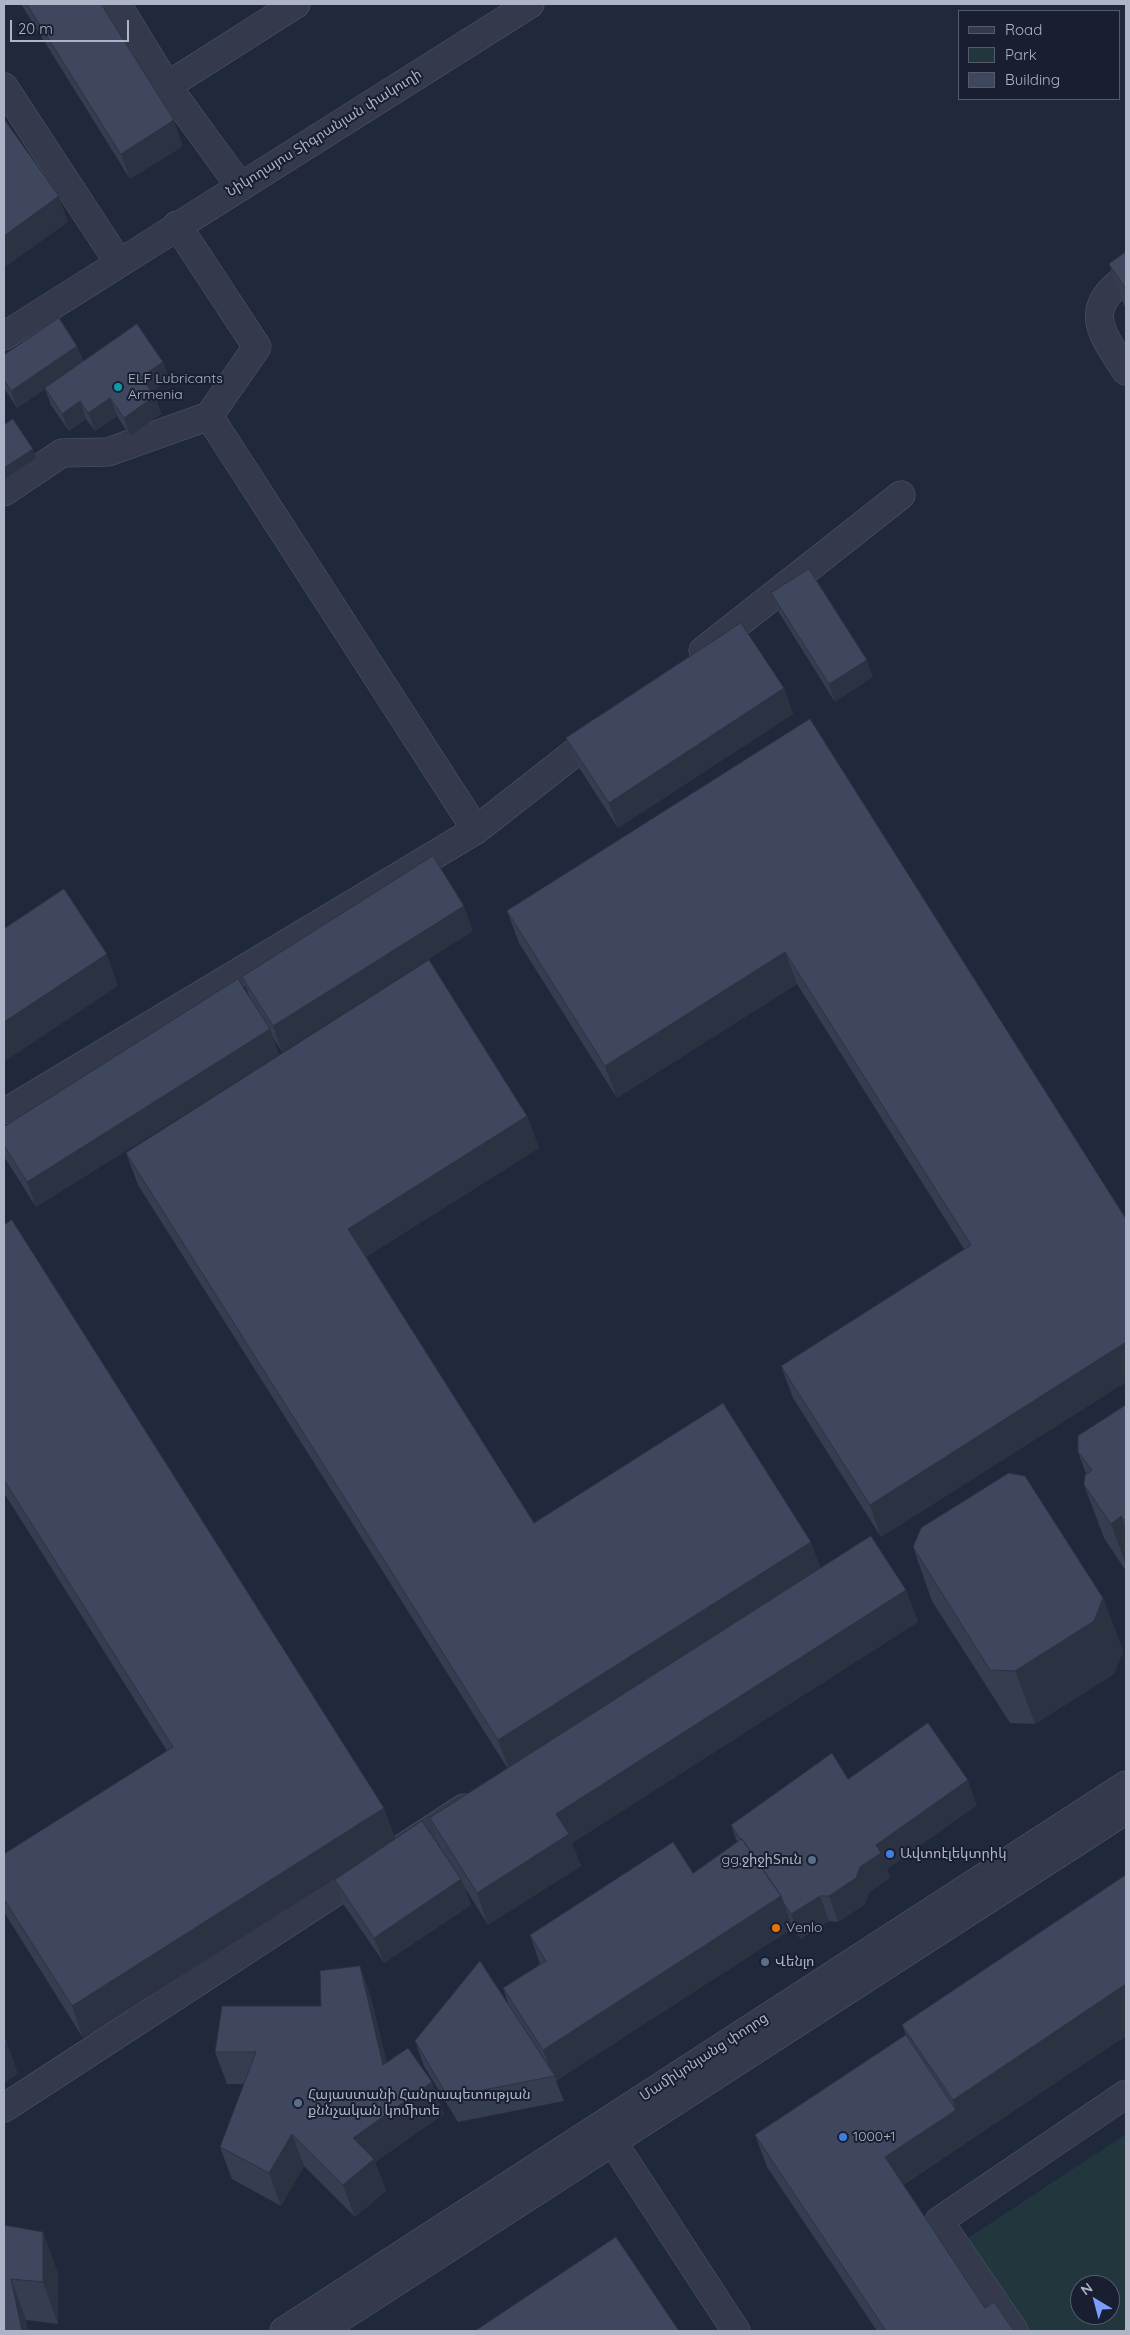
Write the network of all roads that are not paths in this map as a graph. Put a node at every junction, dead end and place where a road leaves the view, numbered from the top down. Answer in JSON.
{"nodes":[{"id":1,"x":116,"y":4,"type":"edge"},
{"id":2,"x":296,"y":4,"type":"edge"},
{"id":3,"x":530,"y":4,"type":"edge"},
{"id":4,"x":167,"y":86,"type":"junction"},
{"id":5,"x":4,"y":87,"type":"edge"},
{"id":6,"x":240,"y":186,"type":"junction"},
{"id":7,"x":177,"y":225,"type":"junction"},
{"id":8,"x":119,"y":263,"type":"junction"},
{"id":9,"x":1126,"y":278,"type":"edge"},
{"id":10,"x":4,"y":336,"type":"edge"},
{"id":11,"x":1126,"y":371,"type":"edge"},
{"id":12,"x":209,"y":416,"type":"junction"},
{"id":13,"x":4,"y":492,"type":"edge"},
{"id":14,"x":902,"y":496,"type":"dead end"},
{"id":15,"x":685,"y":666,"type":"edge"},
{"id":16,"x":623,"y":714,"type":"edge"},
{"id":17,"x":476,"y":830,"type":"junction"},
{"id":18,"x":8,"y":1110,"type":"dead end"},
{"id":19,"x":1126,"y":1785,"type":"edge"},
{"id":20,"x":482,"y":1796,"type":"edge"},
{"id":21,"x":1126,"y":1810,"type":"edge"},
{"id":22,"x":1126,"y":2094,"type":"edge"},
{"id":23,"x":4,"y":2108,"type":"edge"},
{"id":24,"x":606,"y":2133,"type":"junction"},
{"id":25,"x":284,"y":2331,"type":"edge"},
{"id":26,"x":320,"y":2331,"type":"edge"},
{"id":27,"x":736,"y":2331,"type":"edge"},
{"id":28,"x":1014,"y":2331,"type":"edge"}],
"edges":[{"from":1,"to":4,"type":"street"},
{"from":2,"to":4,"type":"street"},
{"from":3,"to":6,"type":"street","name":"Նիկողայոս Տիգրանյան փակուղի"},
{"from":4,"to":6,"type":"street"},
{"from":5,"to":8,"type":"street"},
{"from":6,"to":7,"type":"street","name":"Նիկողայոս Տիգրանյան փակուղի"},
{"from":7,"to":8,"type":"street","name":"Նիկողայոս Տիգրանյան փակուղի"},
{"from":7,"to":12,"type":"street"},
{"from":8,"to":10,"type":"street","name":"Նիկողայոս Տիգրանյան փակուղի"},
{"from":9,"to":11,"type":"street"},
{"from":12,"to":13,"type":"street"},
{"from":12,"to":17,"type":"street"},
{"from":14,"to":15,"type":"street"},
{"from":16,"to":17,"type":"street"},
{"from":17,"to":18,"type":"street"},
{"from":19,"to":24,"type":"street","name":"Մամիկոնյանց փողոց"},
{"from":20,"to":23,"type":"street"},
{"from":21,"to":24,"type":"street","name":"Մամիկոնյանց փողոց"},
{"from":22,"to":28,"type":"street"},
{"from":24,"to":25,"type":"street","name":"Մամիկոնյանց փողոց"},
{"from":24,"to":26,"type":"street","name":"Մամիկոնյանց փողոց"},
{"from":24,"to":27,"type":"street"}]}
